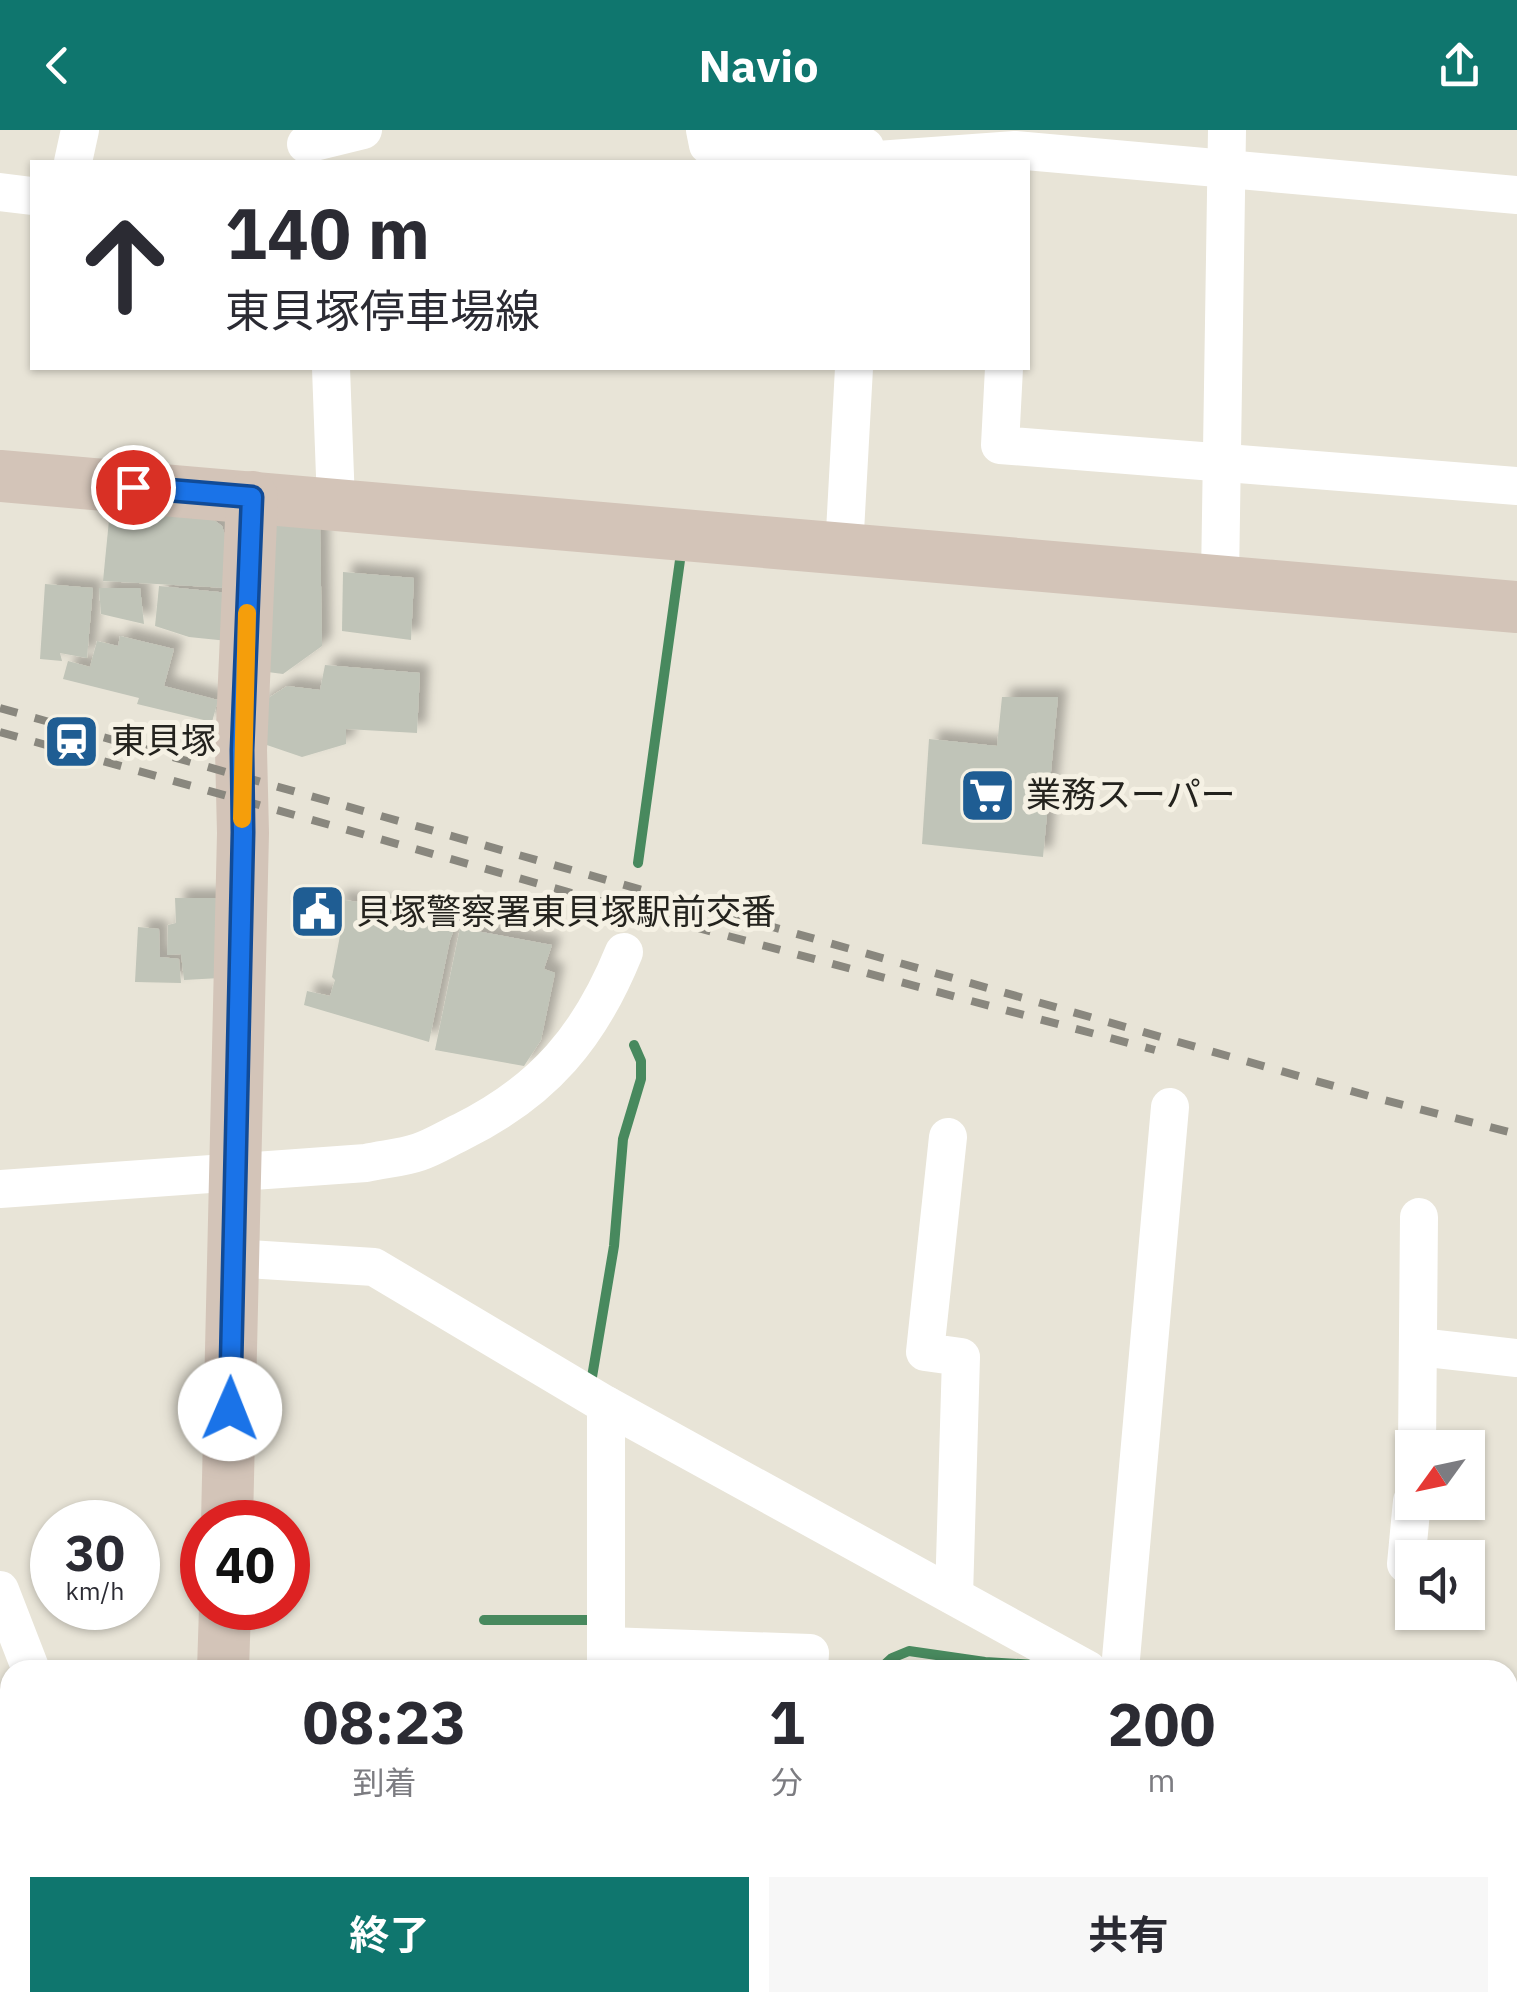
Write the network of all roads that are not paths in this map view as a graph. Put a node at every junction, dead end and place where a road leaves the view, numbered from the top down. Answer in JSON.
{"nodes":[{"id":1,"x":80,"y":130,"type":"edge"},
{"id":2,"x":363,"y":130,"type":"edge"},
{"id":3,"x":705,"y":130,"type":"edge"},
{"id":4,"x":1227,"y":130,"type":"edge"},
{"id":5,"x":305,"y":146,"type":"edge"},
{"id":6,"x":1014,"y":148,"type":"edge"},
{"id":7,"x":865,"y":150,"type":"edge"},
{"id":8,"x":74,"y":160,"type":"edge"},
{"id":9,"x":1227,"y":169,"type":"junction"},
{"id":10,"x":0,"y":192,"type":"edge"},
{"id":11,"x":1517,"y":195,"type":"edge"},
{"id":12,"x":30,"y":196,"type":"edge"},
{"id":13,"x":331,"y":370,"type":"edge"},
{"id":14,"x":854,"y":370,"type":"edge"},
{"id":15,"x":1004,"y":370,"type":"edge"},
{"id":16,"x":1224,"y":461,"type":"junction"},
{"id":17,"x":0,"y":476,"type":"edge"},
{"id":18,"x":1517,"y":486,"type":"edge"},
{"id":19,"x":252,"y":497,"type":"junction"},
{"id":20,"x":336,"y":504,"type":"junction"},
{"id":21,"x":844,"y":550,"type":"junction"},
{"id":22,"x":1220,"y":579,"type":"junction"},
{"id":23,"x":1517,"y":607,"type":"edge"},
{"id":24,"x":624,"y":952,"type":"dead end"},
{"id":25,"x":1170,"y":1107,"type":"dead end"},
{"id":26,"x":948,"y":1137,"type":"dead end"},
{"id":27,"x":235,"y":1172,"type":"junction"},
{"id":28,"x":0,"y":1189,"type":"edge"},
{"id":29,"x":1419,"y":1217,"type":"dead end"},
{"id":30,"x":233,"y":1258,"type":"junction"},
{"id":31,"x":1419,"y":1347,"type":"junction"},
{"id":32,"x":1517,"y":1358,"type":"edge"},
{"id":33,"x":606,"y":1405,"type":"junction"},
{"id":34,"x":1417,"y":1430,"type":"edge"},
{"id":35,"x":228,"y":1500,"type":"edge"},
{"id":36,"x":0,"y":1590,"type":"edge"},
{"id":37,"x":954,"y":1596,"type":"junction"},
{"id":38,"x":224,"y":1630,"type":"edge"},
{"id":39,"x":607,"y":1658,"type":"edge"},
{"id":40,"x":27,"y":1660,"type":"edge"},
{"id":41,"x":223,"y":1660,"type":"edge"},
{"id":42,"x":705,"y":1660,"type":"edge"},
{"id":43,"x":810,"y":1660,"type":"edge"},
{"id":44,"x":1070,"y":1660,"type":"edge"},
{"id":45,"x":1121,"y":1660,"type":"edge"}],
"edges":[{"from":1,"to":8,"type":"street"},
{"from":2,"to":5,"type":"street"},
{"from":3,"to":7,"type":"street"},
{"from":4,"to":9,"type":"street"},
{"from":6,"to":7,"type":"street"},
{"from":6,"to":9,"type":"street"},
{"from":9,"to":11,"type":"street"},
{"from":9,"to":16,"type":"street"},
{"from":10,"to":12,"type":"street"},
{"from":13,"to":20,"type":"street"},
{"from":14,"to":21,"type":"street"},
{"from":15,"to":16,"type":"street"},
{"from":16,"to":18,"type":"street"},
{"from":16,"to":22,"type":"street"},
{"from":17,"to":19,"type":"street"},
{"from":19,"to":20,"type":"street"},
{"from":19,"to":27,"type":"street"},
{"from":20,"to":21,"type":"street"},
{"from":21,"to":22,"type":"street"},
{"from":22,"to":23,"type":"street"},
{"from":24,"to":27,"type":"street"},
{"from":25,"to":45,"type":"street"},
{"from":26,"to":37,"type":"street"},
{"from":27,"to":28,"type":"street"},
{"from":27,"to":30,"type":"street"},
{"from":29,"to":31,"type":"street"},
{"from":30,"to":33,"type":"street"},
{"from":30,"to":35,"type":"street"},
{"from":31,"to":32,"type":"street"},
{"from":31,"to":34,"type":"street"},
{"from":33,"to":37,"type":"street"},
{"from":33,"to":39,"type":"street"},
{"from":36,"to":40,"type":"street"},
{"from":37,"to":44,"type":"street"},
{"from":38,"to":41,"type":"street"},
{"from":39,"to":42,"type":"street"},
{"from":42,"to":43,"type":"street"}]}
